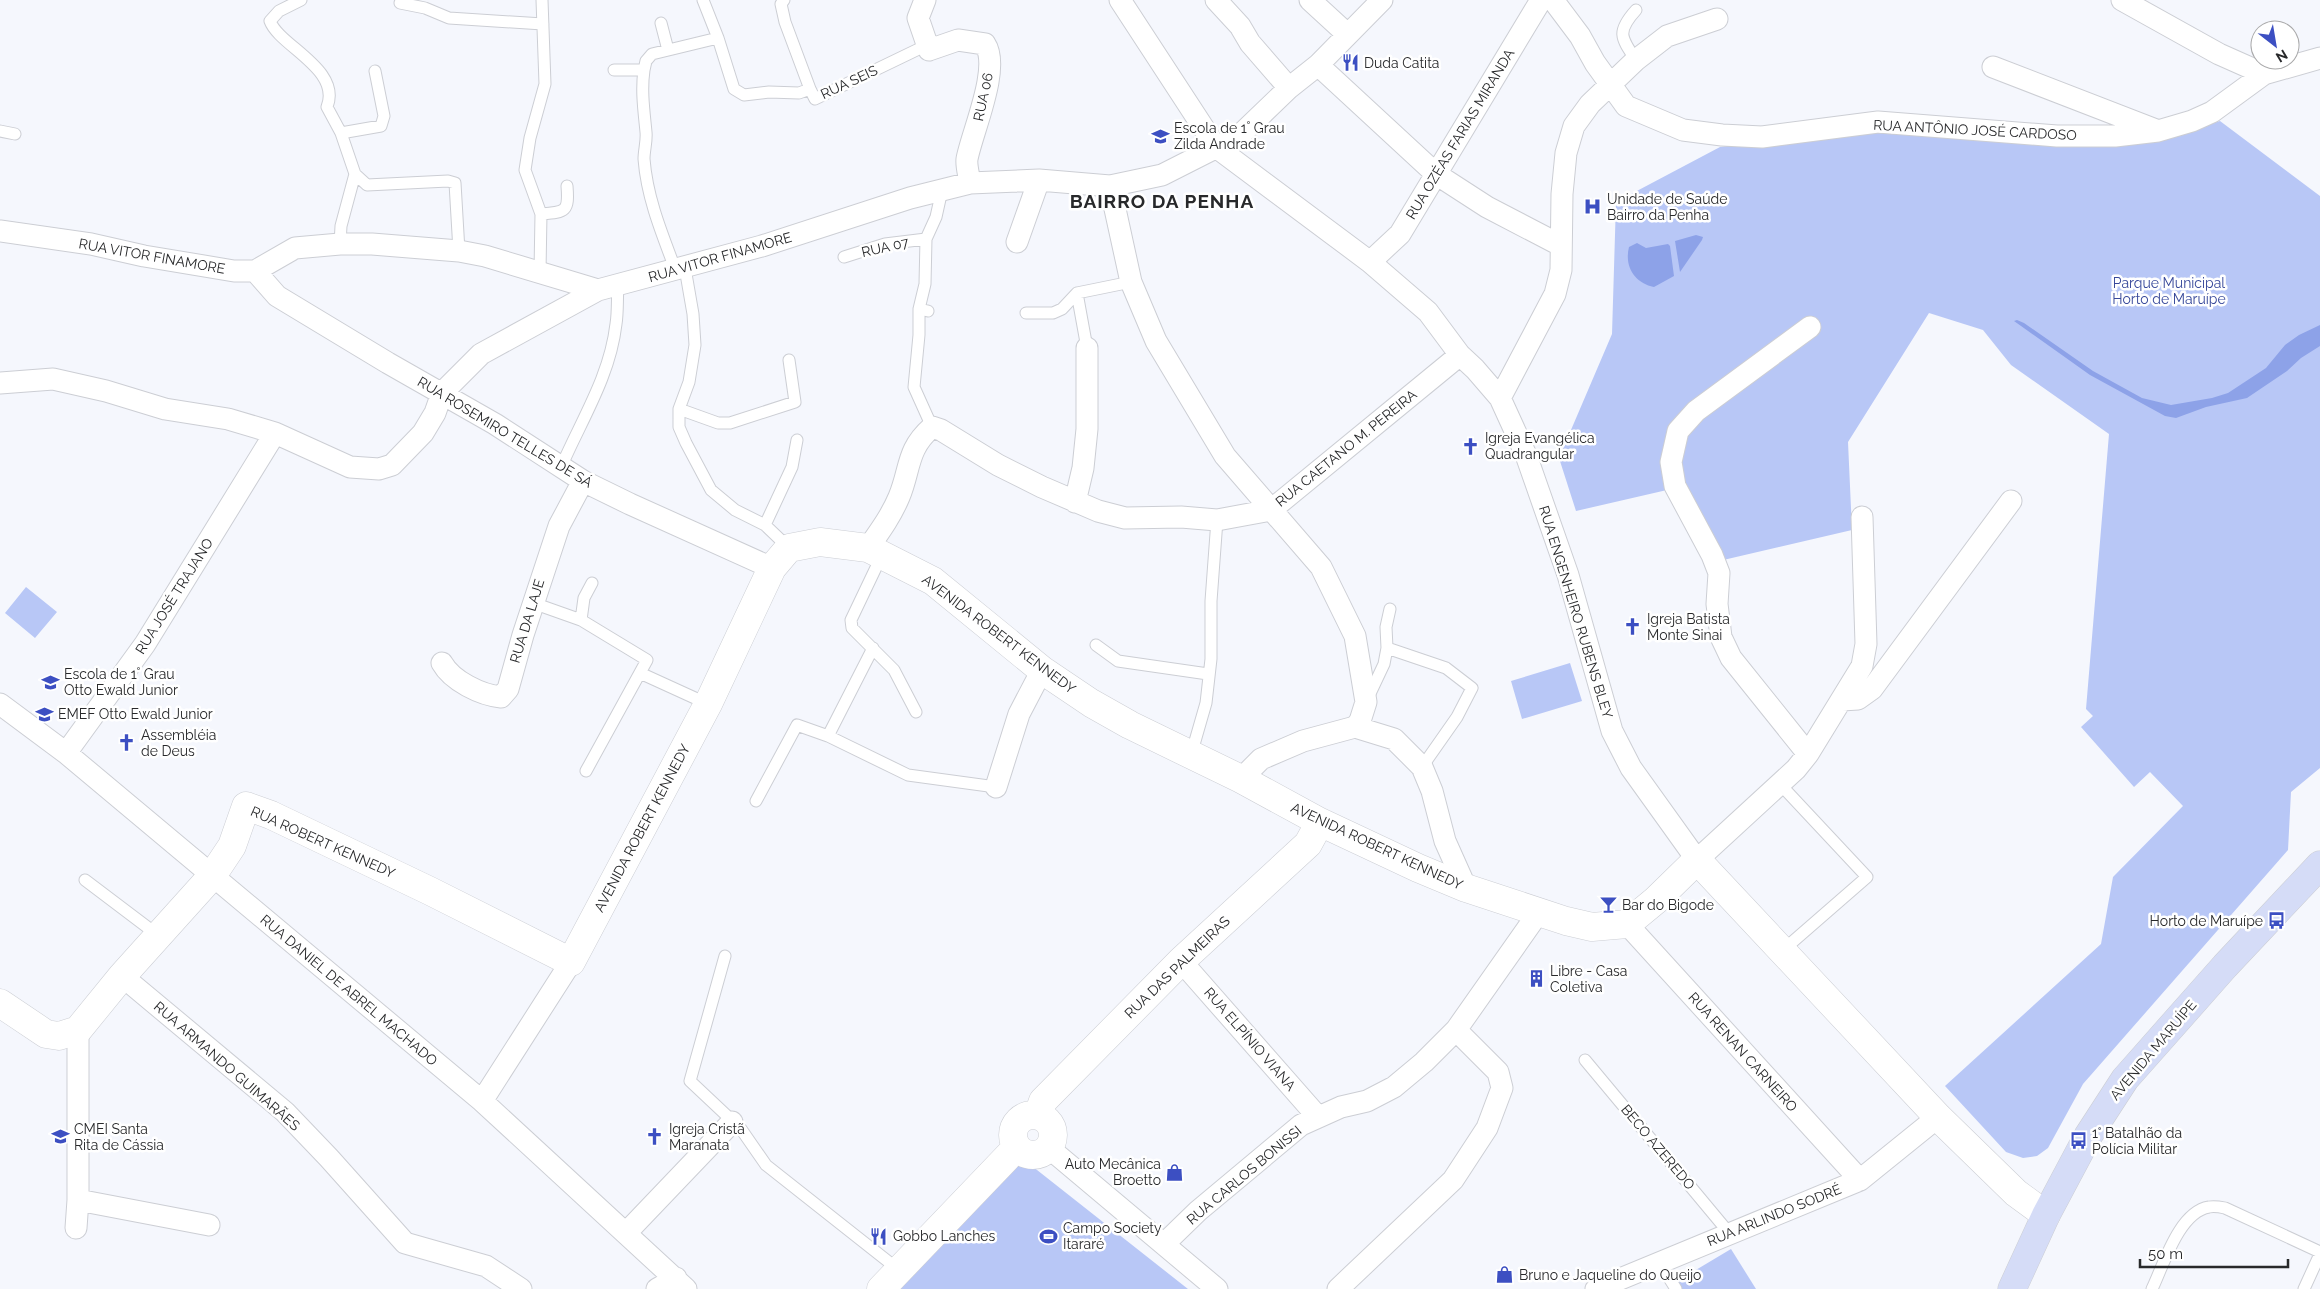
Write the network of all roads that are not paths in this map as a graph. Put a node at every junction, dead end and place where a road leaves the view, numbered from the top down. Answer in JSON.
{"nodes":[{"id":1,"x":301,"y":0,"type":"edge"},
{"id":2,"x":542,"y":0,"type":"edge"},
{"id":3,"x":703,"y":0,"type":"edge"},
{"id":4,"x":784,"y":0,"type":"edge"},
{"id":5,"x":925,"y":0,"type":"edge"},
{"id":6,"x":1120,"y":0,"type":"edge"},
{"id":7,"x":1216,"y":0,"type":"edge"},
{"id":8,"x":1310,"y":0,"type":"edge"},
{"id":9,"x":1382,"y":0,"type":"edge"},
{"id":10,"x":1541,"y":0,"type":"edge"},
{"id":11,"x":1553,"y":0,"type":"edge"},
{"id":12,"x":2122,"y":0,"type":"edge"},
{"id":13,"x":400,"y":3,"type":"dead end"},
{"id":14,"x":1636,"y":10,"type":"dead end"},
{"id":15,"x":1717,"y":19,"type":"dead end"},
{"id":16,"x":661,"y":23,"type":"dead end"},
{"id":17,"x":543,"y":24,"type":"junction"},
{"id":18,"x":1347,"y":34,"type":"junction"},
{"id":19,"x":718,"y":38,"type":"junction"},
{"id":20,"x":927,"y":45,"type":"junction"},
{"id":21,"x":668,"y":50,"type":"junction"},
{"id":22,"x":2320,"y":58,"type":"edge"},
{"id":23,"x":1636,"y":60,"type":"junction"},
{"id":24,"x":1318,"y":65,"type":"junction"},
{"id":25,"x":1993,"y":66,"type":"dead end"},
{"id":26,"x":614,"y":70,"type":"dead end"},
{"id":27,"x":644,"y":70,"type":"junction"},
{"id":28,"x":375,"y":71,"type":"dead end"},
{"id":29,"x":2264,"y":74,"type":"junction"},
{"id":30,"x":1611,"y":84,"type":"junction"},
{"id":31,"x":810,"y":88,"type":"junction"},
{"id":32,"x":1289,"y":88,"type":"junction"},
{"id":33,"x":0,"y":131,"type":"edge"},
{"id":34,"x":2158,"y":131,"type":"junction"},
{"id":35,"x":15,"y":134,"type":"dead end"},
{"id":36,"x":341,"y":134,"type":"junction"},
{"id":37,"x":1216,"y":148,"type":"junction"},
{"id":38,"x":355,"y":174,"type":"junction"},
{"id":39,"x":1436,"y":174,"type":"junction"},
{"id":40,"x":1039,"y":180,"type":"junction"},
{"id":41,"x":970,"y":183,"type":"junction"},
{"id":42,"x":567,"y":186,"type":"dead end"},
{"id":43,"x":1110,"y":186,"type":"junction"},
{"id":44,"x":942,"y":190,"type":"junction"},
{"id":45,"x":541,"y":214,"type":"junction"},
{"id":46,"x":0,"y":231,"type":"edge"},
{"id":47,"x":926,"y":239,"type":"junction"},
{"id":48,"x":1017,"y":242,"type":"dead end"},
{"id":49,"x":340,"y":244,"type":"junction"},
{"id":50,"x":1560,"y":245,"type":"junction"},
{"id":51,"x":460,"y":251,"type":"junction"},
{"id":52,"x":844,"y":257,"type":"dead end"},
{"id":53,"x":1370,"y":262,"type":"junction"},
{"id":54,"x":680,"y":269,"type":"junction"},
{"id":55,"x":254,"y":270,"type":"junction"},
{"id":56,"x":540,"y":272,"type":"junction"},
{"id":57,"x":1131,"y":282,"type":"junction"},
{"id":58,"x":608,"y":288,"type":"junction"},
{"id":59,"x":1077,"y":293,"type":"junction"},
{"id":60,"x":1026,"y":312,"type":"dead end"},
{"id":61,"x":1810,"y":327,"type":"dead end"},
{"id":62,"x":1087,"y":348,"type":"joint"},
{"id":63,"x":1460,"y":355,"type":"junction"},
{"id":64,"x":789,"y":360,"type":"dead end"},
{"id":65,"x":0,"y":383,"type":"edge"},
{"id":66,"x":442,"y":393,"type":"junction"},
{"id":67,"x":1500,"y":398,"type":"junction"},
{"id":68,"x":679,"y":409,"type":"junction"},
{"id":69,"x":932,"y":427,"type":"junction"},
{"id":70,"x":275,"y":433,"type":"junction"},
{"id":71,"x":797,"y":440,"type":"dead end"},
{"id":72,"x":562,"y":465,"type":"junction"},
{"id":73,"x":583,"y":480,"type":"junction"},
{"id":74,"x":2011,"y":501,"type":"dead end"},
{"id":75,"x":1075,"y":502,"type":"junction"},
{"id":76,"x":1270,"y":510,"type":"junction"},
{"id":77,"x":1862,"y":517,"type":"dead end"},
{"id":78,"x":1216,"y":520,"type":"junction"},
{"id":79,"x":765,"y":526,"type":"junction"},
{"id":80,"x":875,"y":552,"type":"junction"},
{"id":81,"x":780,"y":558,"type":"junction"},
{"id":82,"x":592,"y":583,"type":"dead end"},
{"id":83,"x":533,"y":603,"type":"junction"},
{"id":84,"x":1390,"y":609,"type":"dead end"},
{"id":85,"x":581,"y":620,"type":"junction"},
{"id":86,"x":1096,"y":645,"type":"dead end"},
{"id":87,"x":873,"y":648,"type":"junction"},
{"id":88,"x":1387,"y":648,"type":"junction"},
{"id":89,"x":442,"y":663,"type":"dead end"},
{"id":90,"x":1042,"y":670,"type":"junction"},
{"id":91,"x":640,"y":673,"type":"junction"},
{"id":92,"x":1208,"y":674,"type":"junction"},
{"id":93,"x":1842,"y":700,"type":"junction"},
{"id":94,"x":1366,"y":702,"type":"junction"},
{"id":95,"x":0,"y":704,"type":"edge"},
{"id":96,"x":708,"y":704,"type":"junction"},
{"id":97,"x":916,"y":712,"type":"dead end"},
{"id":98,"x":1356,"y":727,"type":"junction"},
{"id":99,"x":828,"y":736,"type":"junction"},
{"id":100,"x":66,"y":754,"type":"junction"},
{"id":101,"x":1191,"y":754,"type":"junction"},
{"id":102,"x":1808,"y":754,"type":"junction"},
{"id":103,"x":1422,"y":766,"type":"junction"},
{"id":104,"x":586,"y":771,"type":"dead end"},
{"id":105,"x":1241,"y":779,"type":"junction"},
{"id":106,"x":1780,"y":783,"type":"junction"},
{"id":107,"x":996,"y":787,"type":"joint"},
{"id":108,"x":756,"y":801,"type":"dead end"},
{"id":109,"x":1320,"y":822,"type":"junction"},
{"id":110,"x":1697,"y":860,"type":"junction"},
{"id":111,"x":2320,"y":865,"type":"edge"},
{"id":112,"x":212,"y":876,"type":"junction"},
{"id":113,"x":85,"y":880,"type":"dead end"},
{"id":114,"x":1466,"y":888,"type":"junction"},
{"id":115,"x":1540,"y":912,"type":"junction"},
{"id":116,"x":1627,"y":924,"type":"junction"},
{"id":117,"x":159,"y":936,"type":"junction"},
{"id":118,"x":1782,"y":952,"type":"junction"},
{"id":119,"x":725,"y":956,"type":"dead end"},
{"id":120,"x":1181,"y":961,"type":"junction"},
{"id":121,"x":571,"y":962,"type":"junction"},
{"id":122,"x":122,"y":976,"type":"junction"},
{"id":123,"x":0,"y":1003,"type":"edge"},
{"id":124,"x":78,"y":1030,"type":"junction"},
{"id":125,"x":1456,"y":1030,"type":"junction"},
{"id":126,"x":1585,"y":1060,"type":"dead end"},
{"id":127,"x":482,"y":1101,"type":"junction"},
{"id":128,"x":1038,"y":1115,"type":"junction"},
{"id":129,"x":1318,"y":1117,"type":"junction"},
{"id":130,"x":1938,"y":1117,"type":"junction"},
{"id":131,"x":732,"y":1122,"type":"junction"},
{"id":132,"x":1016,"y":1148,"type":"junction"},
{"id":133,"x":1049,"y":1148,"type":"junction"},
{"id":134,"x":1860,"y":1180,"type":"junction"},
{"id":135,"x":78,"y":1200,"type":"junction"},
{"id":136,"x":2046,"y":1215,"type":"junction"},
{"id":137,"x":209,"y":1225,"type":"dead end"},
{"id":138,"x":76,"y":1228,"type":"dead end"},
{"id":139,"x":626,"y":1233,"type":"junction"},
{"id":140,"x":1730,"y":1234,"type":"junction"},
{"id":141,"x":1164,"y":1244,"type":"junction"},
{"id":142,"x":2320,"y":1253,"type":"edge"},
{"id":143,"x":1659,"y":1262,"type":"junction"},
{"id":144,"x":891,"y":1280,"type":"edge"},
{"id":145,"x":681,"y":1283,"type":"edge"},
{"id":146,"x":521,"y":1289,"type":"edge"},
{"id":147,"x":657,"y":1289,"type":"edge"},
{"id":148,"x":1217,"y":1289,"type":"edge"},
{"id":149,"x":1338,"y":1289,"type":"edge"},
{"id":150,"x":1596,"y":1289,"type":"edge"},
{"id":151,"x":1676,"y":1289,"type":"edge"},
{"id":152,"x":2012,"y":1289,"type":"edge"},
{"id":153,"x":2152,"y":1289,"type":"edge"},
{"id":154,"x":2304,"y":1289,"type":"edge"}],
"edges":[{"from":1,"to":36,"type":"lane"},
{"from":2,"to":17,"type":"lane"},
{"from":3,"to":19,"type":"lane","name":"RUA SEIS"},
{"from":4,"to":31,"type":"lane"},
{"from":5,"to":20,"type":"street"},
{"from":6,"to":37,"type":"street"},
{"from":7,"to":32,"type":"street"},
{"from":8,"to":18,"type":"street"},
{"from":9,"to":18,"type":"street","name":"RUA VITOR FINAMORE"},
{"from":10,"to":39,"type":"street","name":"RUA OZÉAS FARIAS MIRANDA"},
{"from":11,"to":30,"type":"street","name":"RUA ANTÔNIO JOSÉ CARDOSO"},
{"from":12,"to":29,"type":"street"},
{"from":13,"to":17,"type":"lane"},
{"from":14,"to":23,"type":"lane"},
{"from":15,"to":23,"type":"street"},
{"from":16,"to":21,"type":"lane"},
{"from":17,"to":45,"type":"lane"},
{"from":18,"to":24,"type":"street","name":"RUA VITOR FINAMORE"},
{"from":19,"to":21,"type":"lane"},
{"from":19,"to":31,"type":"lane","name":"RUA SEIS"},
{"from":20,"to":31,"type":"lane","name":"RUA SEIS"},
{"from":20,"to":41,"type":"street","name":"RUA 06"},
{"from":21,"to":27,"type":"lane"},
{"from":22,"to":29,"type":"street"},
{"from":23,"to":30,"type":"street"},
{"from":24,"to":32,"type":"street","name":"RUA VITOR FINAMORE"},
{"from":24,"to":39,"type":"street"},
{"from":25,"to":34,"type":"street"},
{"from":26,"to":27,"type":"lane"},
{"from":27,"to":54,"type":"lane"},
{"from":28,"to":36,"type":"lane"},
{"from":29,"to":34,"type":"street","name":"RUA ANTÔNIO JOSÉ CARDOSO"},
{"from":30,"to":34,"type":"street","name":"RUA ANTÔNIO JOSÉ CARDOSO"},
{"from":30,"to":50,"type":"street"},
{"from":32,"to":37,"type":"street","name":"RUA VITOR FINAMORE"},
{"from":33,"to":35,"type":"lane"},
{"from":36,"to":38,"type":"lane"},
{"from":37,"to":43,"type":"street","name":"RUA VITOR FINAMORE"},
{"from":37,"to":53,"type":"street","name":"RUA ENGENHEIRO RUBENS BLEY"},
{"from":38,"to":49,"type":"lane"},
{"from":38,"to":51,"type":"lane"},
{"from":39,"to":50,"type":"street"},
{"from":39,"to":53,"type":"street","name":"RUA OZÉAS FARIAS MIRANDA"},
{"from":40,"to":41,"type":"street","name":"RUA VITOR FINAMORE"},
{"from":40,"to":43,"type":"street","name":"RUA VITOR FINAMORE"},
{"from":40,"to":48,"type":"street"},
{"from":41,"to":44,"type":"street","name":"RUA VITOR FINAMORE"},
{"from":42,"to":45,"type":"lane"},
{"from":43,"to":57,"type":"street"},
{"from":44,"to":47,"type":"lane","name":"RUA 07"},
{"from":44,"to":54,"type":"street","name":"RUA VITOR FINAMORE"},
{"from":45,"to":56,"type":"lane"},
{"from":46,"to":55,"type":"street","name":"RUA VITOR FINAMORE"},
{"from":47,"to":52,"type":"lane","name":"RUA 07"},
{"from":47,"to":69,"type":"lane","name":"RUA 07"},
{"from":49,"to":51,"type":"street","name":"RUA VITOR FINAMORE"},
{"from":49,"to":55,"type":"street","name":"RUA VITOR FINAMORE"},
{"from":50,"to":67,"type":"street"},
{"from":51,"to":56,"type":"street","name":"RUA VITOR FINAMORE"},
{"from":53,"to":63,"type":"street","name":"RUA ENGENHEIRO RUBENS BLEY"},
{"from":54,"to":58,"type":"street","name":"RUA VITOR FINAMORE"},
{"from":54,"to":68,"type":"lane"},
{"from":55,"to":66,"type":"street","name":"RUA ROSEMIRO TELLES DE SÁ"},
{"from":56,"to":58,"type":"street","name":"RUA VITOR FINAMORE"},
{"from":57,"to":59,"type":"lane"},
{"from":57,"to":76,"type":"street"},
{"from":58,"to":66,"type":"street"},
{"from":58,"to":72,"type":"lane"},
{"from":59,"to":60,"type":"lane"},
{"from":59,"to":62,"type":"lane"},
{"from":61,"to":102,"type":"street"},
{"from":62,"to":75,"type":"street"},
{"from":63,"to":67,"type":"street","name":"RUA ENGENHEIRO RUBENS BLEY"},
{"from":63,"to":76,"type":"street","name":"RUA CAETANO M. PEREIRA"},
{"from":64,"to":68,"type":"lane"},
{"from":65,"to":70,"type":"street"},
{"from":66,"to":70,"type":"street"},
{"from":66,"to":72,"type":"street","name":"RUA ROSEMIRO TELLES DE SÁ"},
{"from":67,"to":110,"type":"street","name":"RUA ENGENHEIRO RUBENS BLEY"},
{"from":68,"to":79,"type":"lane"},
{"from":69,"to":75,"type":"street","name":"RUA CAETANO M. PEREIRA"},
{"from":69,"to":80,"type":"street"},
{"from":70,"to":100,"type":"street","name":"RUA JOSÉ TRAJANO"},
{"from":71,"to":79,"type":"lane"},
{"from":72,"to":73,"type":"street","name":"RUA ROSEMIRO TELLES DE SÁ"},
{"from":73,"to":81,"type":"street","name":"RUA ROSEMIRO TELLES DE SÁ"},
{"from":73,"to":83,"type":"street","name":"RUA DA LAJE"},
{"from":74,"to":93,"type":"street"},
{"from":75,"to":78,"type":"street","name":"RUA CAETANO M. PEREIRA"},
{"from":76,"to":78,"type":"street","name":"RUA CAETANO M. PEREIRA"},
{"from":76,"to":94,"type":"street"},
{"from":77,"to":93,"type":"street"},
{"from":78,"to":92,"type":"lane"},
{"from":79,"to":81,"type":"lane"},
{"from":80,"to":81,"type":"street","name":"AVENIDA ROBERT KENNEDY"},
{"from":80,"to":87,"type":"lane"},
{"from":80,"to":90,"type":"street","name":"AVENIDA ROBERT KENNEDY"},
{"from":81,"to":96,"type":"street","name":"AVENIDA ROBERT KENNEDY"},
{"from":82,"to":85,"type":"lane"},
{"from":83,"to":85,"type":"lane"},
{"from":83,"to":89,"type":"street","name":"RUA DA LAJE"},
{"from":84,"to":88,"type":"lane"},
{"from":85,"to":91,"type":"lane"},
{"from":86,"to":92,"type":"lane"},
{"from":87,"to":97,"type":"lane"},
{"from":87,"to":99,"type":"lane"},
{"from":88,"to":94,"type":"lane"},
{"from":88,"to":103,"type":"lane"},
{"from":90,"to":101,"type":"street","name":"AVENIDA ROBERT KENNEDY"},
{"from":90,"to":107,"type":"street"},
{"from":91,"to":96,"type":"lane"},
{"from":91,"to":104,"type":"lane"},
{"from":92,"to":101,"type":"lane"},
{"from":93,"to":102,"type":"street"},
{"from":94,"to":98,"type":"street"},
{"from":95,"to":100,"type":"street","name":"RUA DANIEL DE ABREL MACHADO"},
{"from":96,"to":121,"type":"street","name":"AVENIDA ROBERT KENNEDY"},
{"from":98,"to":103,"type":"street"},
{"from":98,"to":105,"type":"street"},
{"from":99,"to":107,"type":"lane"},
{"from":99,"to":108,"type":"lane"},
{"from":100,"to":112,"type":"street","name":"RUA DANIEL DE ABREL MACHADO"},
{"from":101,"to":105,"type":"street","name":"AVENIDA ROBERT KENNEDY"},
{"from":102,"to":106,"type":"street"},
{"from":103,"to":114,"type":"street"},
{"from":105,"to":109,"type":"street","name":"AVENIDA ROBERT KENNEDY"},
{"from":106,"to":110,"type":"street"},
{"from":106,"to":118,"type":"lane"},
{"from":109,"to":114,"type":"street","name":"AVENIDA ROBERT KENNEDY"},
{"from":109,"to":120,"type":"street","name":"RUA DAS PALMEIRAS"},
{"from":110,"to":116,"type":"street"},
{"from":110,"to":118,"type":"street"},
{"from":111,"to":136,"type":"main road","name":"AVENIDA MARUÍPE"},
{"from":112,"to":117,"type":"street","name":"RUA ROBERT KENNEDY"},
{"from":112,"to":121,"type":"street","name":"RUA ROBERT KENNEDY"},
{"from":112,"to":127,"type":"street","name":"RUA DANIEL DE ABREL MACHADO"},
{"from":113,"to":117,"type":"lane"},
{"from":114,"to":115,"type":"street","name":"AVENIDA ROBERT KENNEDY"},
{"from":115,"to":116,"type":"street","name":"AVENIDA ROBERT KENNEDY"},
{"from":115,"to":125,"type":"street","name":"RUA CARLOS BONISSI"},
{"from":116,"to":134,"type":"street","name":"RUA RENAN CARNEIRO"},
{"from":117,"to":122,"type":"street","name":"RUA ROBERT KENNEDY"},
{"from":118,"to":130,"type":"street"},
{"from":119,"to":131,"type":"lane"},
{"from":120,"to":128,"type":"street","name":"RUA DAS PALMEIRAS"},
{"from":120,"to":129,"type":"street","name":"RUA ELPÍNIO VIANA"},
{"from":121,"to":127,"type":"street"},
{"from":122,"to":124,"type":"street","name":"RUA ROBERT KENNEDY"},
{"from":122,"to":146,"type":"street","name":"RUA ARMANDO GUIMARÃES"},
{"from":123,"to":124,"type":"street"},
{"from":124,"to":135,"type":"street"},
{"from":125,"to":129,"type":"street","name":"RUA CARLOS BONISSI"},
{"from":125,"to":149,"type":"street"},
{"from":126,"to":140,"type":"lane","name":"BECO AZEREDO"},
{"from":127,"to":139,"type":"street","name":"RUA DANIEL DE ABREL MACHADO"},
{"from":128,"to":132,"type":"street"},
{"from":128,"to":133,"type":"street"},
{"from":129,"to":141,"type":"street","name":"RUA CARLOS BONISSI"},
{"from":130,"to":134,"type":"street","name":"RUA ARLINDO SODRÉ"},
{"from":130,"to":136,"type":"street"},
{"from":131,"to":139,"type":"street"},
{"from":131,"to":144,"type":"lane"},
{"from":132,"to":133,"type":"street"},
{"from":132,"to":144,"type":"street"},
{"from":133,"to":141,"type":"street"},
{"from":134,"to":140,"type":"street","name":"RUA ARLINDO SODRÉ"},
{"from":135,"to":137,"type":"street"},
{"from":135,"to":138,"type":"street"},
{"from":136,"to":152,"type":"main road","name":"AVENIDA MARUÍPE"},
{"from":139,"to":145,"type":"street","name":"RUA DANIEL DE ABREL MACHADO"},
{"from":140,"to":143,"type":"street","name":"RUA ARLINDO SODRÉ"},
{"from":141,"to":148,"type":"street"},
{"from":142,"to":153,"type":"lane"},
{"from":142,"to":154,"type":"lane"},
{"from":143,"to":150,"type":"street","name":"RUA ARLINDO SODRÉ"},
{"from":143,"to":151,"type":"lane"},
{"from":145,"to":147,"type":"street"}]}
